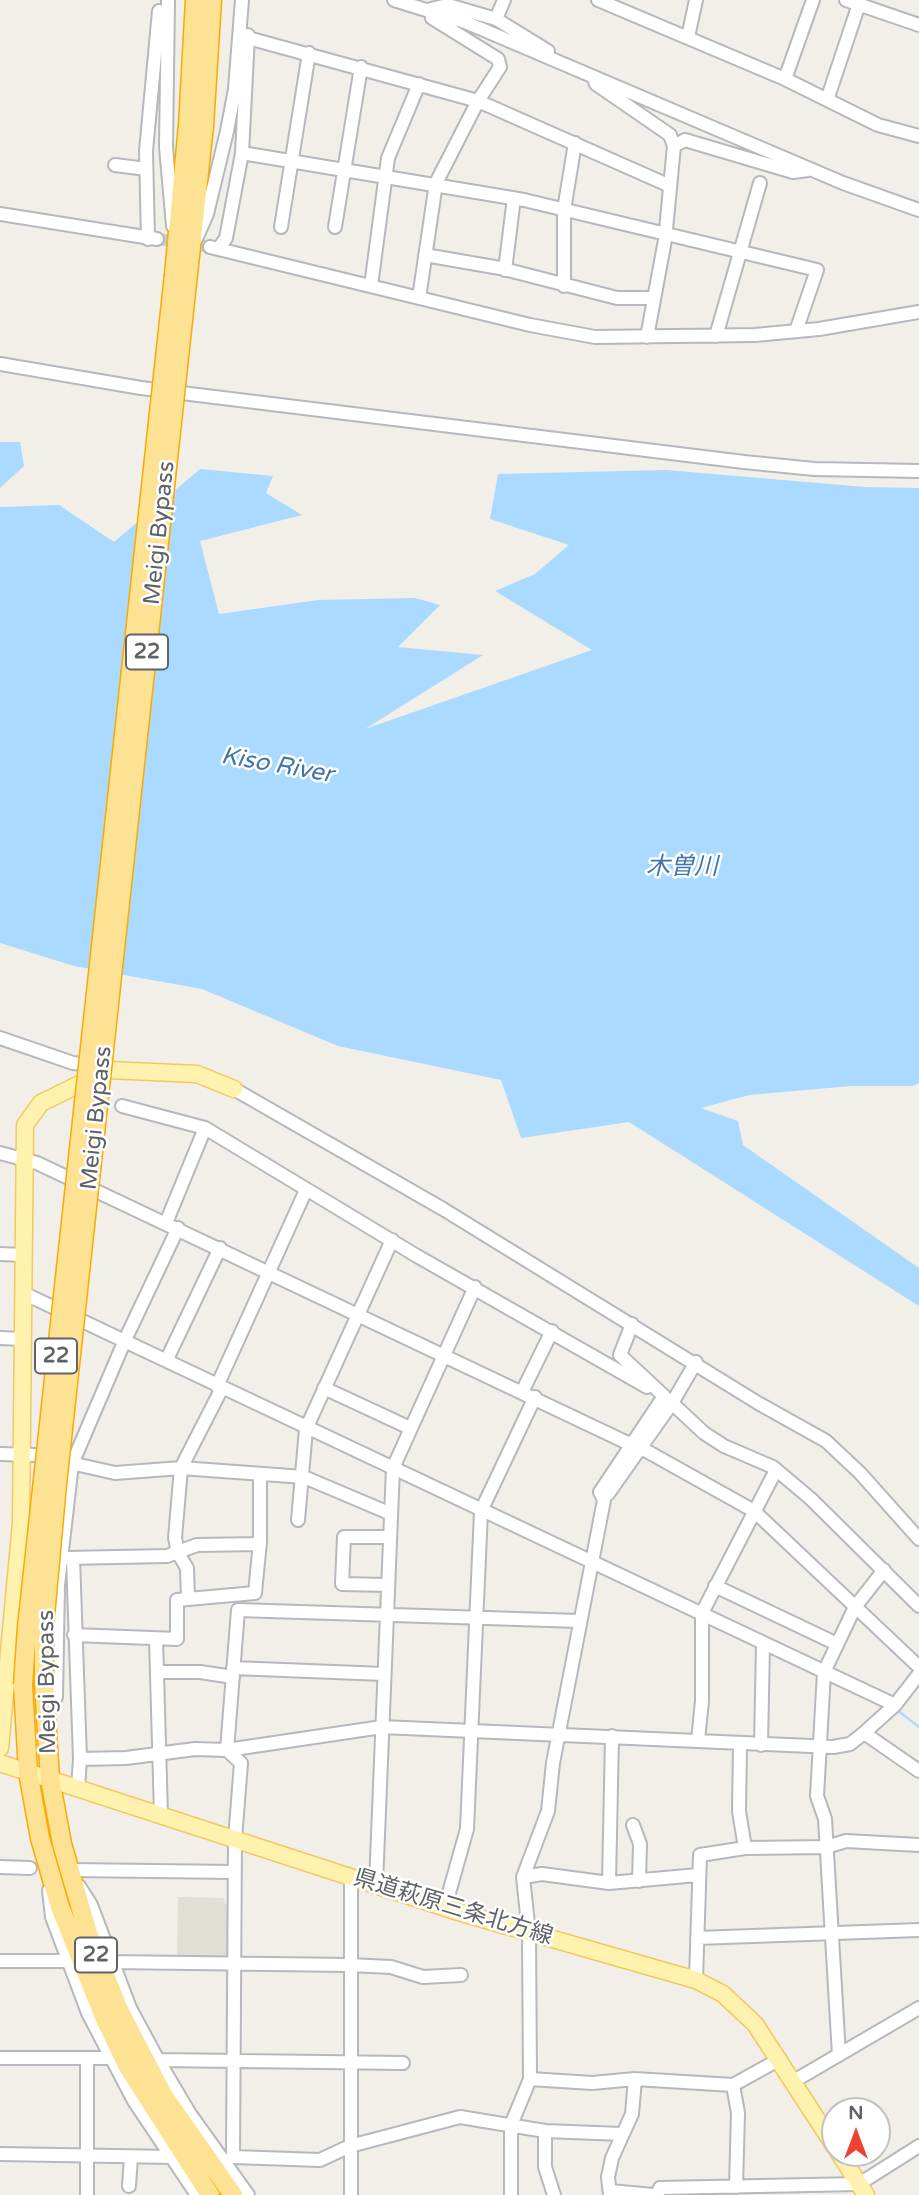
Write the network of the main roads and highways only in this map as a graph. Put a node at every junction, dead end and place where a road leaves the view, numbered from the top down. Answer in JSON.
{"nodes":[{"id":1,"x":195,"y":0,"type":"edge"},
{"id":2,"x":212,"y":0,"type":"edge"},
{"id":3,"x":202,"y":43,"type":"junction"},
{"id":4,"x":182,"y":266,"type":"junction"},
{"id":5,"x":234,"y":1089,"type":"road end"},
{"id":6,"x":4,"y":1675,"type":"edge"},
{"id":7,"x":0,"y":1748,"type":"edge"},
{"id":8,"x":0,"y":1763,"type":"edge"},
{"id":9,"x":28,"y":1772,"type":"junction"},
{"id":10,"x":50,"y":1779,"type":"junction"},
{"id":11,"x":821,"y":2124,"type":"edge"},
{"id":12,"x":848,"y":2167,"type":"edge"},
{"id":13,"x":862,"y":2190,"type":"edge"},
{"id":14,"x":211,"y":2195,"type":"edge"},
{"id":15,"x":233,"y":2195,"type":"edge"}],
"edges":[{"from":1,"to":3,"type":"highway","name":"Meigi Bypass","number":"22"},
{"from":2,"to":3,"type":"highway","name":"Meigi Bypass","number":"22"},
{"from":3,"to":4,"type":"highway","name":"Meigi Bypass","number":"22"},
{"from":4,"to":9,"type":"highway","name":"Meigi Bypass","number":"22","bridge":true},
{"from":4,"to":10,"type":"highway","name":"Meigi Bypass","number":"22","bridge":true},
{"from":5,"to":6,"type":"main road"},
{"from":6,"to":7,"type":"main road"},
{"from":8,"to":9,"type":"main road","name":"県道萩原三条北方線"},
{"from":9,"to":10,"type":"main road","name":"県道萩原三条北方線"},
{"from":9,"to":14,"type":"highway","name":"Meigi Bypass","number":"22"},
{"from":10,"to":11,"type":"main road","name":"県道萩原三条北方線"},
{"from":10,"to":15,"type":"highway","name":"Meigi Bypass","number":"22"},
{"from":12,"to":13,"type":"main road"}]}
